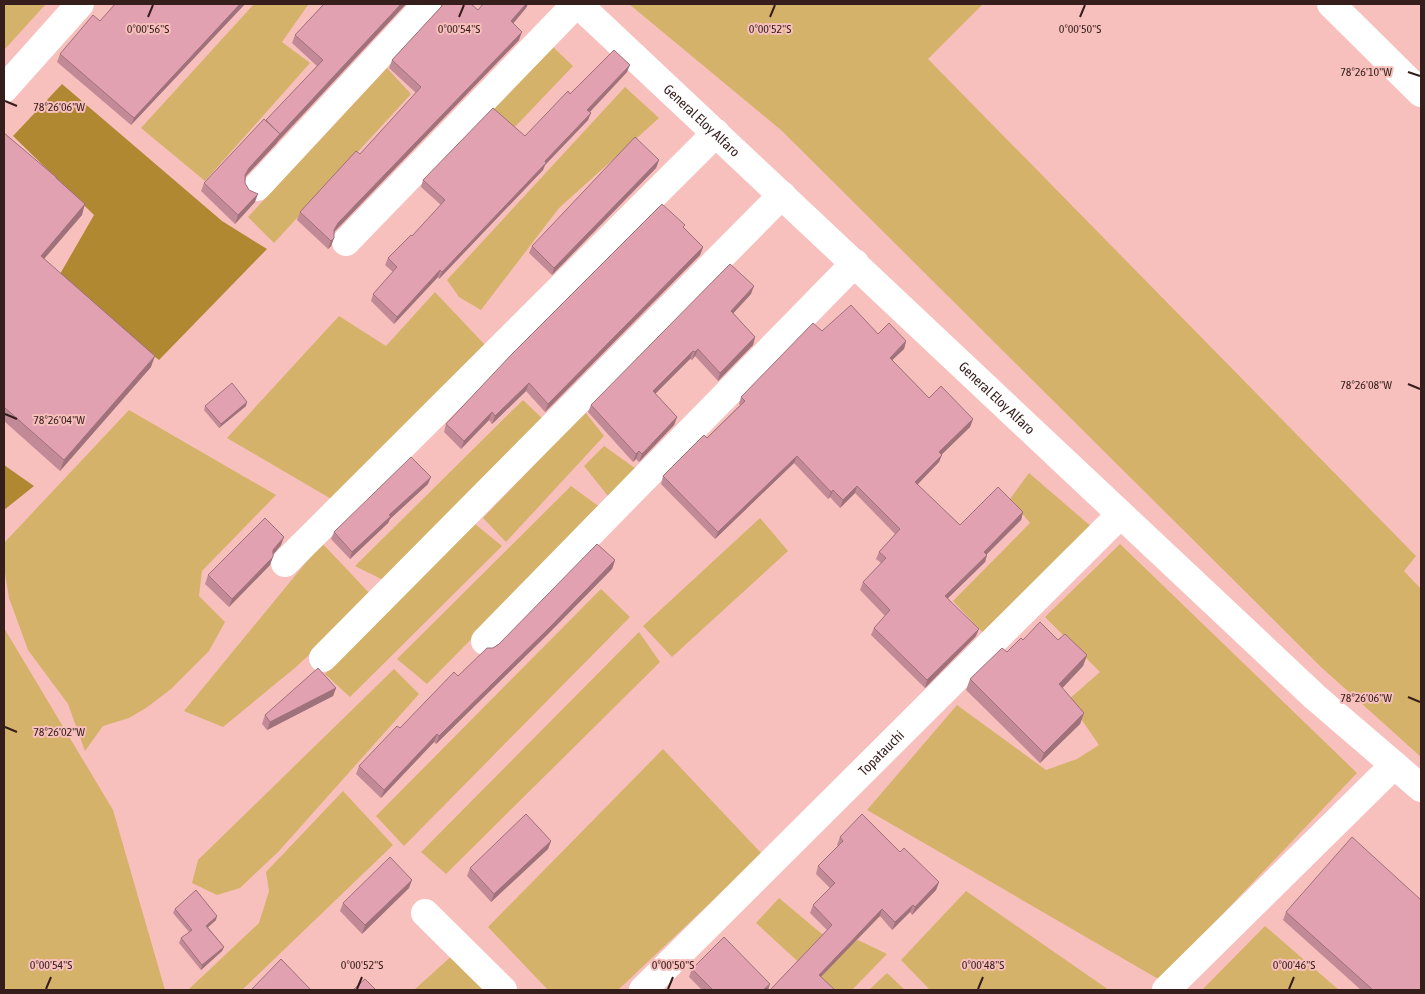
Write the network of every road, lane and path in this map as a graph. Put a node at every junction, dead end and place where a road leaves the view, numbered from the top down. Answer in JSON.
{"nodes":[{"id":1,"x":80,"y":4,"type":"edge"},
{"id":2,"x":428,"y":4,"type":"edge"},
{"id":3,"x":577,"y":4,"type":"edge"},
{"id":4,"x":1331,"y":4,"type":"edge"},
{"id":5,"x":4,"y":89,"type":"edge"},
{"id":6,"x":1421,"y":93,"type":"edge"},
{"id":7,"x":716,"y":133,"type":"junction"},
{"id":8,"x":257,"y":187,"type":"dead end"},
{"id":9,"x":782,"y":195,"type":"junction"},
{"id":10,"x":346,"y":242,"type":"dead end"},
{"id":11,"x":855,"y":263,"type":"junction"},
{"id":12,"x":1120,"y":515,"type":"junction"},
{"id":13,"x":285,"y":563,"type":"dead end"},
{"id":14,"x":485,"y":641,"type":"dead end"},
{"id":15,"x":323,"y":658,"type":"dead end"},
{"id":16,"x":1394,"y":765,"type":"junction"},
{"id":17,"x":1421,"y":788,"type":"edge"},
{"id":18,"x":425,"y":913,"type":"dead end"},
{"id":19,"x":502,"y":990,"type":"edge"},
{"id":20,"x":643,"y":990,"type":"edge"},
{"id":21,"x":1166,"y":990,"type":"edge"}],
"edges":[{"from":1,"to":5,"type":"street"},
{"from":2,"to":8,"type":"street"},
{"from":3,"to":7,"type":"street","name":"General Eloy Alfaro"},
{"from":3,"to":10,"type":"street"},
{"from":4,"to":6,"type":"street"},
{"from":7,"to":9,"type":"street","name":"General Eloy Alfaro"},
{"from":7,"to":13,"type":"street"},
{"from":9,"to":11,"type":"street","name":"General Eloy Alfaro"},
{"from":9,"to":15,"type":"street"},
{"from":11,"to":12,"type":"street","name":"General Eloy Alfaro"},
{"from":11,"to":14,"type":"street"},
{"from":12,"to":16,"type":"street","name":"General Eloy Alfaro"},
{"from":12,"to":20,"type":"street","name":"Topatauchi"},
{"from":16,"to":17,"type":"street","name":"General Eloy Alfaro"},
{"from":16,"to":21,"type":"street"},
{"from":18,"to":19,"type":"street"}]}
